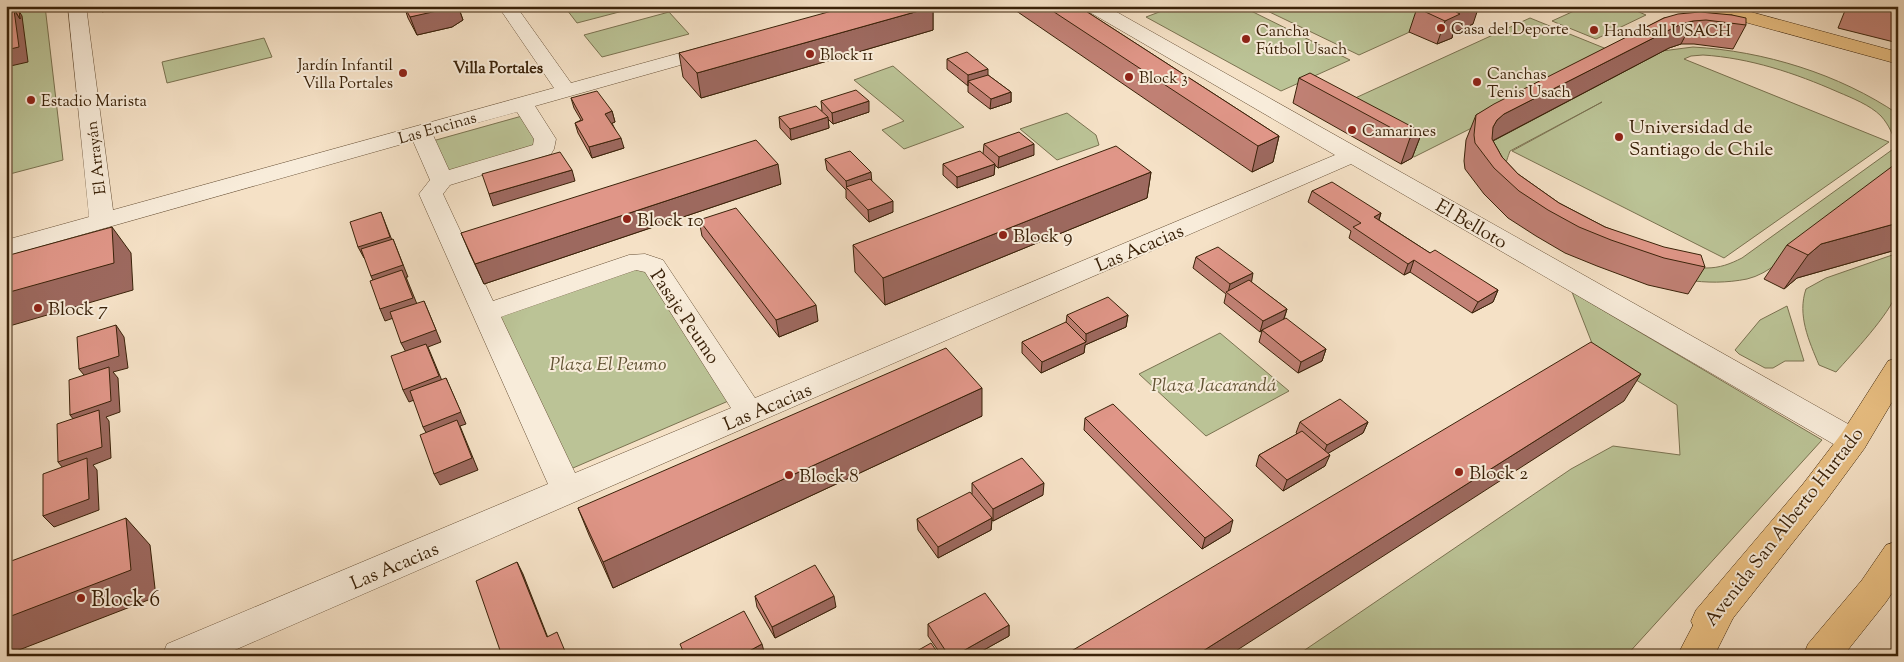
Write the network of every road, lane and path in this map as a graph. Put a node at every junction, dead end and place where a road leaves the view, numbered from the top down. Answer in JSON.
{"nodes":[{"id":1,"x":78,"y":6,"type":"edge"},
{"id":2,"x":507,"y":6,"type":"edge"},
{"id":3,"x":1092,"y":6,"type":"edge"},
{"id":4,"x":1707,"y":6,"type":"edge"},
{"id":5,"x":737,"y":43,"type":"edge"},
{"id":6,"x":1846,"y":44,"type":"junction"},
{"id":7,"x":1898,"y":58,"type":"edge"},
{"id":8,"x":1898,"y":73,"type":"edge"},
{"id":9,"x":566,"y":90,"type":"junction"},
{"id":10,"x":522,"y":103,"type":"junction"},
{"id":11,"x":420,"y":132,"type":"junction"},
{"id":12,"x":1353,"y":155,"type":"junction"},
{"id":13,"x":442,"y":180,"type":"junction"},
{"id":14,"x":102,"y":221,"type":"junction"},
{"id":15,"x":6,"y":248,"type":"edge"},
{"id":16,"x":486,"y":313,"type":"junction"},
{"id":17,"x":1898,"y":368,"type":"edge"},
{"id":18,"x":750,"y":413,"type":"junction"},
{"id":19,"x":1853,"y":441,"type":"junction"},
{"id":20,"x":567,"y":491,"type":"junction"},
{"id":21,"x":1898,"y":554,"type":"edge"},
{"id":22,"x":1722,"y":604,"type":"junction"},
{"id":23,"x":180,"y":656,"type":"edge"},
{"id":24,"x":1681,"y":656,"type":"edge"},
{"id":25,"x":1696,"y":656,"type":"edge"},
{"id":26,"x":1821,"y":656,"type":"edge"}],
"edges":[{"from":1,"to":14,"type":"street","name":"El Arrayán"},
{"from":2,"to":9,"type":"street"},
{"from":3,"to":12,"type":"street","name":"El Belloto"},
{"from":4,"to":6,"type":"main road"},
{"from":5,"to":9,"type":"street","name":"Las Encinas"},
{"from":6,"to":7,"type":"main road"},
{"from":6,"to":8,"type":"main road"},
{"from":9,"to":10,"type":"street","name":"Las Encinas"},
{"from":10,"to":11,"type":"street","name":"Las Encinas"},
{"from":10,"to":13,"type":"street"},
{"from":11,"to":13,"type":"street"},
{"from":11,"to":14,"type":"street","name":"Las Encinas"},
{"from":12,"to":18,"type":"street","name":"Las Acacias"},
{"from":12,"to":19,"type":"street","name":"El Belloto"},
{"from":13,"to":16,"type":"street"},
{"from":14,"to":15,"type":"street","name":"Las Encinas"},
{"from":16,"to":18,"type":"street","name":"Pasaje Peumo"},
{"from":16,"to":20,"type":"street"},
{"from":17,"to":19,"type":"main road","name":"Avenida San Alberto Hurtado"},
{"from":18,"to":20,"type":"street","name":"Las Acacias"},
{"from":19,"to":22,"type":"main road","name":"Avenida San Alberto Hurtado"},
{"from":20,"to":23,"type":"street","name":"Las Acacias"},
{"from":21,"to":26,"type":"main road"},
{"from":22,"to":24,"type":"main road","name":"Avenida San Alberto Hurtado"},
{"from":22,"to":25,"type":"main road"}]}
